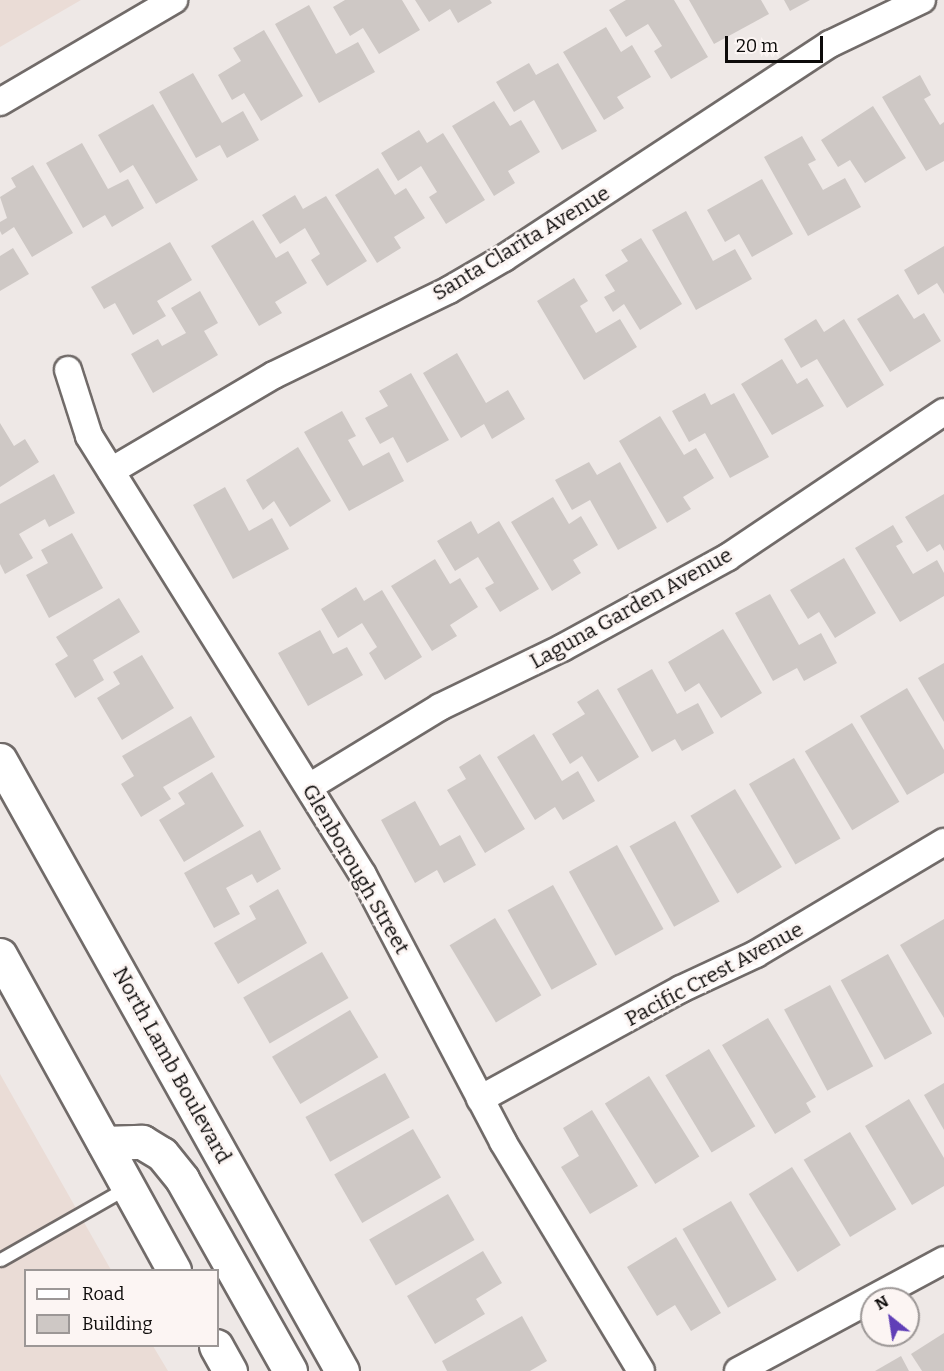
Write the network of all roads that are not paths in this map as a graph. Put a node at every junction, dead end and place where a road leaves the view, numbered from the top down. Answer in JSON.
{"nodes":[{"id":1,"x":174,"y":0,"type":"edge"},
{"id":2,"x":922,"y":0,"type":"edge"},
{"id":3,"x":0,"y":102,"type":"edge"},
{"id":4,"x":68,"y":370,"type":"dead end"},
{"id":5,"x":944,"y":412,"type":"edge"},
{"id":6,"x":111,"y":471,"type":"junction"},
{"id":7,"x":0,"y":760,"type":"edge"},
{"id":8,"x":309,"y":787,"type":"junction"},
{"id":9,"x":944,"y":842,"type":"edge"},
{"id":10,"x":0,"y":955,"type":"edge"},
{"id":11,"x":480,"y":1099,"type":"junction"},
{"id":12,"x":104,"y":1143,"type":"junction"},
{"id":13,"x":128,"y":1187,"type":"junction"},
{"id":14,"x":0,"y":1259,"type":"edge"},
{"id":15,"x":944,"y":1260,"type":"edge"},
{"id":16,"x":173,"y":1269,"type":"edge"},
{"id":17,"x":217,"y":1347,"type":"edge"},
{"id":18,"x":230,"y":1371,"type":"edge"},
{"id":19,"x":290,"y":1371,"type":"edge"},
{"id":20,"x":342,"y":1371,"type":"edge"},
{"id":21,"x":641,"y":1371,"type":"edge"},
{"id":22,"x":738,"y":1371,"type":"edge"}],
"edges":[{"from":1,"to":3,"type":"street"},
{"from":2,"to":6,"type":"street","name":"Santa Clarita Avenue"},
{"from":4,"to":6,"type":"street","name":"Glenborough Street"},
{"from":5,"to":8,"type":"street","name":"Laguna Garden Avenue"},
{"from":6,"to":8,"type":"street","name":"Glenborough Street"},
{"from":7,"to":20,"type":"main road","name":"North Lamb Boulevard"},
{"from":8,"to":11,"type":"street","name":"Glenborough Street"},
{"from":9,"to":11,"type":"street","name":"Pacific Crest Avenue"},
{"from":10,"to":12,"type":"main road"},
{"from":11,"to":21,"type":"street","name":"Glenborough Street"},
{"from":12,"to":13,"type":"main road"},
{"from":12,"to":19,"type":"main road"},
{"from":13,"to":14,"type":"lane"},
{"from":13,"to":16,"type":"main road"},
{"from":15,"to":22,"type":"street"},
{"from":17,"to":18,"type":"main road"}]}
